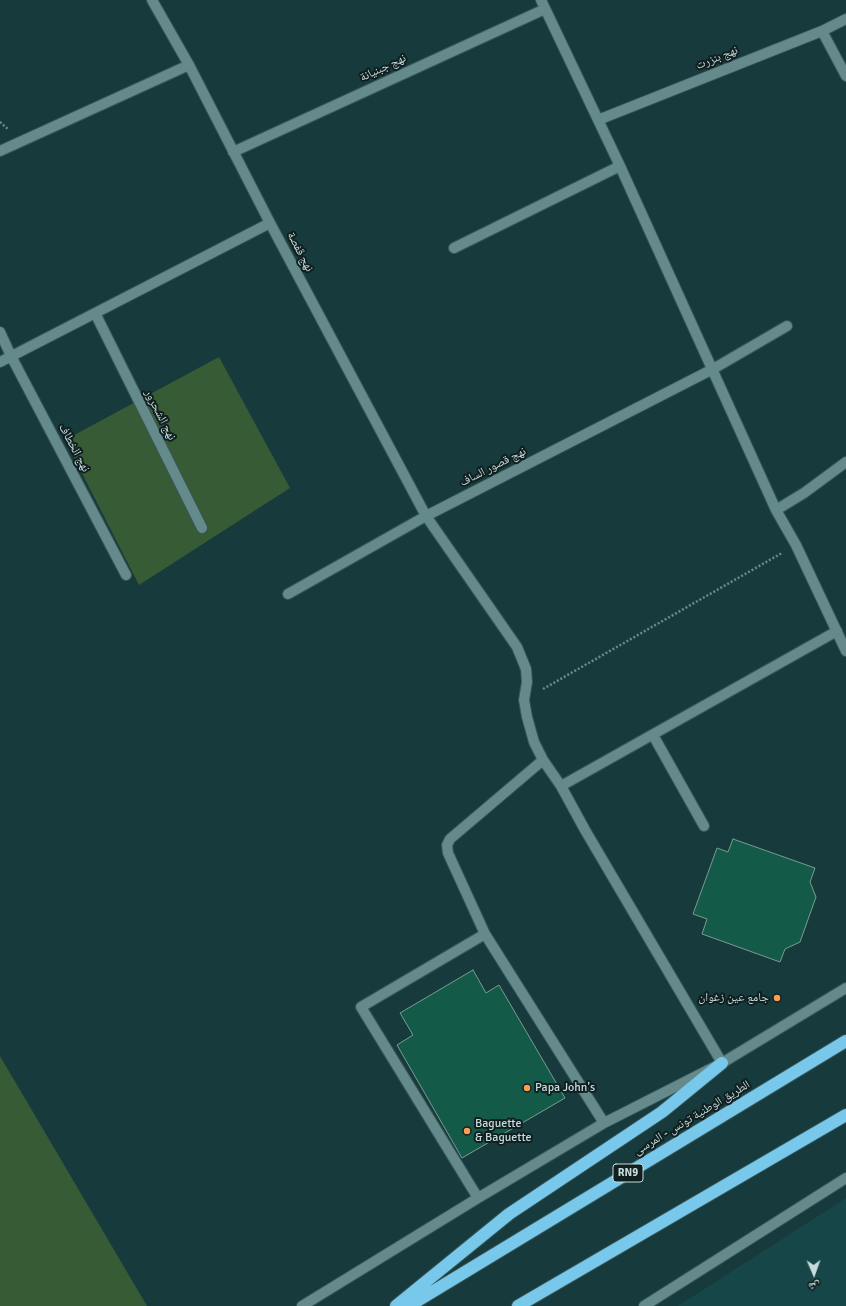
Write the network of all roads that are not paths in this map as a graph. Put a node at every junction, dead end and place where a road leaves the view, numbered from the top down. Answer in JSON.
{"nodes":[{"id":1,"x":152,"y":0,"type":"edge"},
{"id":2,"x":543,"y":4,"type":"edge"},
{"id":3,"x":846,"y":19,"type":"edge"},
{"id":4,"x":822,"y":31,"type":"junction"},
{"id":5,"x":190,"y":65,"type":"junction"},
{"id":6,"x":846,"y":76,"type":"edge"},
{"id":7,"x":598,"y":120,"type":"junction"},
{"id":8,"x":0,"y":151,"type":"edge"},
{"id":9,"x":233,"y":152,"type":"junction"},
{"id":10,"x":620,"y":166,"type":"junction"},
{"id":11,"x":270,"y":223,"type":"junction"},
{"id":12,"x":454,"y":248,"type":"dead end"},
{"id":13,"x":95,"y":313,"type":"junction"},
{"id":14,"x":787,"y":326,"type":"dead end"},
{"id":15,"x":0,"y":332,"type":"edge"},
{"id":16,"x":11,"y":356,"type":"junction"},
{"id":17,"x":0,"y":362,"type":"edge"},
{"id":18,"x":713,"y":369,"type":"junction"},
{"id":19,"x":846,"y":462,"type":"edge"},
{"id":20,"x":776,"y":510,"type":"junction"},
{"id":21,"x":426,"y":516,"type":"junction"},
{"id":22,"x":202,"y":528,"type":"dead end"},
{"id":23,"x":126,"y":575,"type":"dead end"},
{"id":24,"x":288,"y":594,"type":"dead end"},
{"id":25,"x":837,"y":631,"type":"junction"},
{"id":26,"x":846,"y":651,"type":"edge"},
{"id":27,"x":653,"y":734,"type":"junction"},
{"id":28,"x":543,"y":760,"type":"junction"},
{"id":29,"x":561,"y":786,"type":"junction"},
{"id":30,"x":704,"y":826,"type":"dead end"},
{"id":31,"x":485,"y":934,"type":"junction"},
{"id":32,"x":846,"y":988,"type":"edge"},
{"id":33,"x":846,"y":1041,"type":"edge"},
{"id":34,"x":722,"y":1063,"type":"junction"},
{"id":35,"x":846,"y":1115,"type":"edge"},
{"id":36,"x":604,"y":1123,"type":"junction"},
{"id":37,"x":846,"y":1178,"type":"edge"},
{"id":38,"x":478,"y":1198,"type":"junction"},
{"id":39,"x":302,"y":1306,"type":"edge"},
{"id":40,"x":396,"y":1306,"type":"edge"},
{"id":41,"x":409,"y":1306,"type":"edge"},
{"id":42,"x":518,"y":1306,"type":"edge"},
{"id":43,"x":644,"y":1306,"type":"edge"}],
"edges":[{"from":1,"to":5,"type":"street","name":"نهج قفصة"},
{"from":2,"to":7,"type":"street"},
{"from":2,"to":9,"type":"street","name":"نهج جبنيانة"},
{"from":3,"to":4,"type":"street","name":"نهج بنزرت"},
{"from":4,"to":6,"type":"street"},
{"from":4,"to":7,"type":"street","name":"نهج بنزرت"},
{"from":5,"to":8,"type":"street"},
{"from":5,"to":9,"type":"street","name":"نهج قفصة"},
{"from":7,"to":10,"type":"street"},
{"from":9,"to":11,"type":"street","name":"نهج قفصة"},
{"from":10,"to":12,"type":"street"},
{"from":10,"to":18,"type":"street"},
{"from":11,"to":13,"type":"street"},
{"from":11,"to":21,"type":"street","name":"نهج قفصة"},
{"from":13,"to":16,"type":"street"},
{"from":13,"to":22,"type":"street","name":"نهج الشحرور"},
{"from":14,"to":18,"type":"street","name":"نهج قصور الساف"},
{"from":15,"to":16,"type":"street","name":"نهج الخطاف"},
{"from":16,"to":17,"type":"street"},
{"from":16,"to":23,"type":"street","name":"نهج الخطاف"},
{"from":18,"to":20,"type":"street"},
{"from":18,"to":21,"type":"street","name":"نهج قصور الساف"},
{"from":19,"to":20,"type":"street"},
{"from":20,"to":25,"type":"street"},
{"from":21,"to":24,"type":"street","name":"نهج قصور الساف"},
{"from":21,"to":28,"type":"street","name":"نهج قفصة"},
{"from":25,"to":26,"type":"street"},
{"from":25,"to":27,"type":"street"},
{"from":27,"to":29,"type":"street"},
{"from":27,"to":30,"type":"street"},
{"from":28,"to":29,"type":"street","name":"نهج قفصة"},
{"from":28,"to":31,"type":"street"},
{"from":29,"to":34,"type":"street","name":"نهج قفصة"},
{"from":31,"to":36,"type":"street"},
{"from":31,"to":38,"type":"street"},
{"from":32,"to":34,"type":"street"},
{"from":33,"to":41,"type":"highway","name":"الطريق الوطنية تونس - المرسى","number":"RN9"},
{"from":34,"to":36,"type":"street"},
{"from":34,"to":40,"type":"highway"},
{"from":35,"to":42,"type":"highway"},
{"from":36,"to":38,"type":"street"},
{"from":37,"to":43,"type":"street"},
{"from":38,"to":39,"type":"street"}]}
